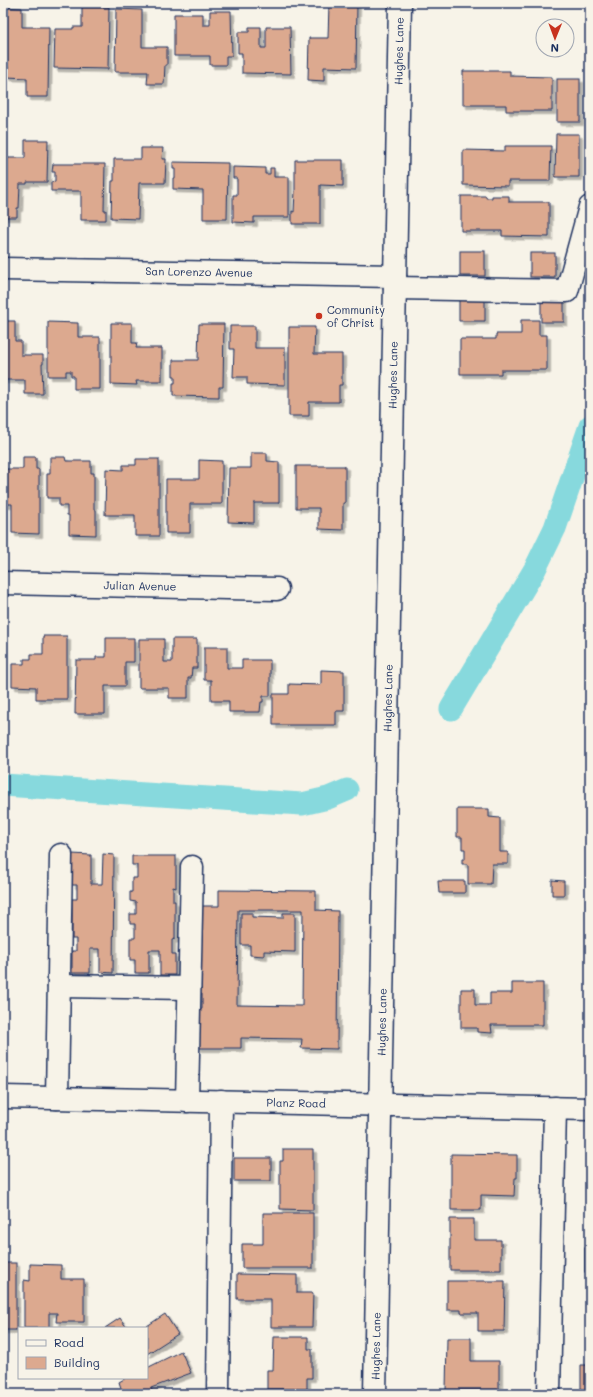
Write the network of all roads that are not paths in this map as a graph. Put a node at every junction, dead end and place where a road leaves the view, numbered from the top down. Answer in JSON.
{"nodes":[{"id":1,"x":400,"y":3,"type":"edge"},
{"id":2,"x":590,"y":207,"type":"edge"},
{"id":3,"x":3,"y":269,"type":"edge"},
{"id":4,"x":395,"y":282,"type":"junction"},
{"id":5,"x":3,"y":583,"type":"edge"},
{"id":6,"x":277,"y":589,"type":"dead end"},
{"id":7,"x":61,"y":855,"type":"dead end"},
{"id":8,"x":192,"y":867,"type":"dead end"},
{"id":9,"x":59,"y":986,"type":"junction"},
{"id":10,"x":189,"y":988,"type":"junction"},
{"id":11,"x":3,"y":1097,"type":"edge"},
{"id":12,"x":57,"y":1098,"type":"junction"},
{"id":13,"x":187,"y":1101,"type":"junction"},
{"id":14,"x":221,"y":1101,"type":"junction"},
{"id":15,"x":381,"y":1104,"type":"junction"},
{"id":16,"x":555,"y":1108,"type":"junction"},
{"id":17,"x":590,"y":1109,"type":"edge"},
{"id":18,"x":218,"y":1394,"type":"edge"},
{"id":19,"x":375,"y":1394,"type":"edge"},
{"id":20,"x":549,"y":1394,"type":"edge"}],
"edges":[{"from":1,"to":4,"type":"street","name":"Hughes Lane"},
{"from":2,"to":4,"type":"street","name":"San Lorenzo Avenue"},
{"from":3,"to":4,"type":"street","name":"San Lorenzo Avenue"},
{"from":4,"to":15,"type":"street","name":"Hughes Lane"},
{"from":5,"to":6,"type":"street","name":"Julian Avenue"},
{"from":7,"to":9,"type":"street"},
{"from":8,"to":10,"type":"street"},
{"from":9,"to":10,"type":"street"},
{"from":9,"to":12,"type":"street"},
{"from":10,"to":13,"type":"street"},
{"from":11,"to":12,"type":"street","name":"Planz Road"},
{"from":12,"to":13,"type":"street","name":"Planz Road"},
{"from":13,"to":14,"type":"street","name":"Planz Road"},
{"from":14,"to":15,"type":"street","name":"Planz Road"},
{"from":14,"to":18,"type":"street"},
{"from":15,"to":16,"type":"street","name":"Planz Road"},
{"from":15,"to":19,"type":"street","name":"Hughes Lane"},
{"from":16,"to":17,"type":"street","name":"Planz Road"},
{"from":16,"to":20,"type":"street"}]}
